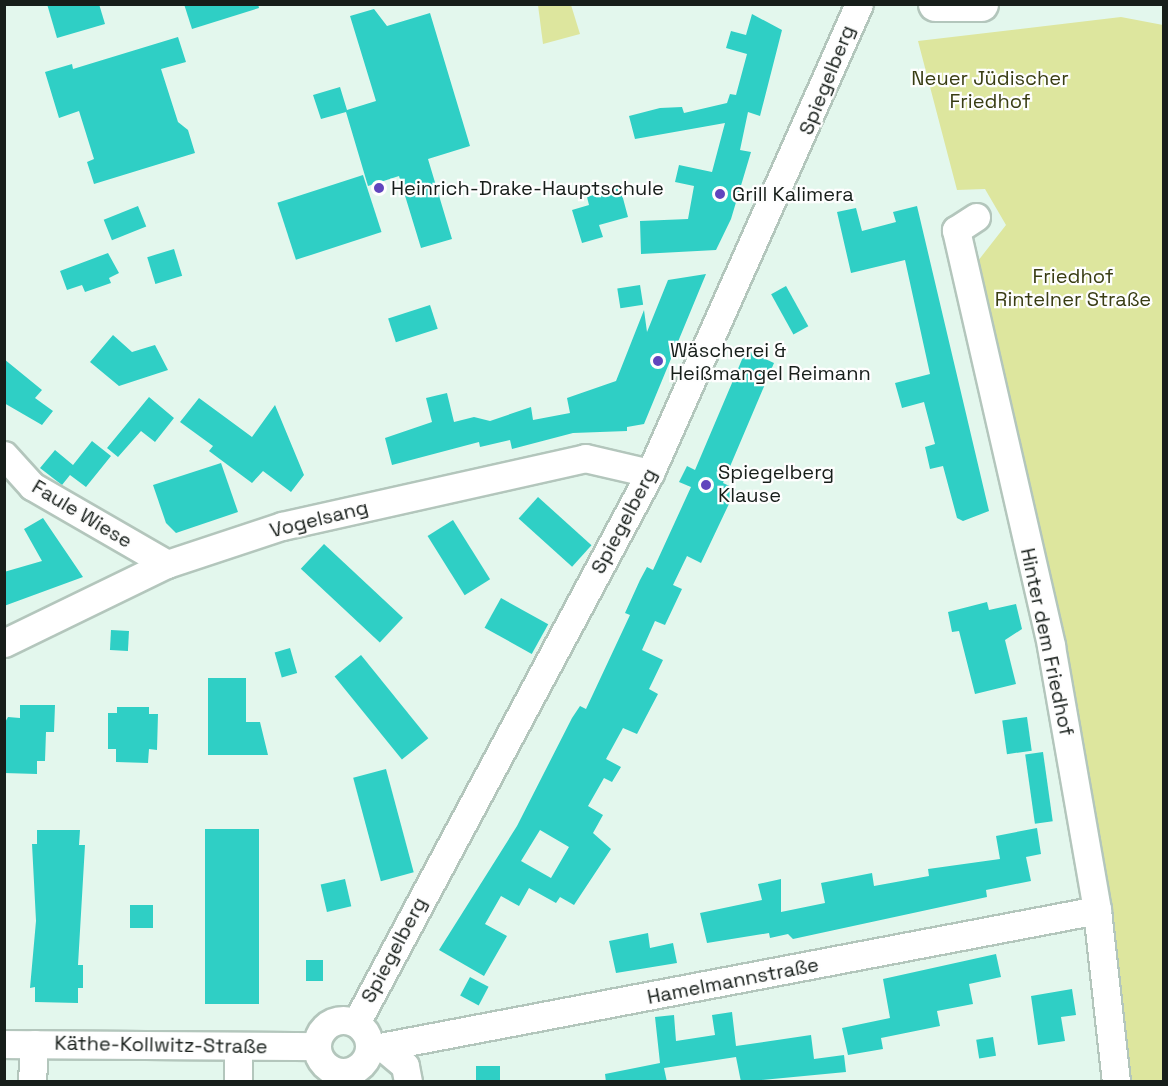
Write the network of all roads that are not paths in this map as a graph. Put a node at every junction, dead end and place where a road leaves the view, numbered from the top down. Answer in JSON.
{"nodes":[{"id":1,"x":859,"y":4,"type":"edge"},
{"id":2,"x":935,"y":4,"type":"edge"},
{"id":3,"x":981,"y":4,"type":"edge"},
{"id":4,"x":976,"y":217,"type":"dead end"},
{"id":5,"x":4,"y":455,"type":"edge"},
{"id":6,"x":650,"y":473,"type":"junction"},
{"id":7,"x":167,"y":564,"type":"junction"},
{"id":8,"x":4,"y":643,"type":"edge"},
{"id":9,"x":1096,"y":910,"type":"junction"},
{"id":10,"x":356,"y":1023,"type":"junction"},
{"id":11,"x":4,"y":1044,"type":"edge"},
{"id":12,"x":34,"y":1044,"type":"junction"},
{"id":13,"x":317,"y":1046,"type":"junction"},
{"id":14,"x":238,"y":1047,"type":"junction"},
{"id":15,"x":378,"y":1049,"type":"junction"},
{"id":16,"x":327,"y":1076,"type":"edge"},
{"id":17,"x":33,"y":1082,"type":"edge"},
{"id":18,"x":238,"y":1082,"type":"edge"},
{"id":19,"x":408,"y":1082,"type":"edge"},
{"id":20,"x":1116,"y":1082,"type":"edge"}],
"edges":[{"from":1,"to":6,"type":"street","name":"Spiegelberg"},
{"from":2,"to":3,"type":"main road"},
{"from":4,"to":9,"type":"street","name":"Hinter dem Friedhof"},
{"from":5,"to":7,"type":"street","name":"Faule Wiese"},
{"from":6,"to":7,"type":"street","name":"Vogelsang"},
{"from":6,"to":10,"type":"street","name":"Spiegelberg"},
{"from":7,"to":8,"type":"street","name":"Vogelsang"},
{"from":9,"to":15,"type":"street","name":"Hamelmannstraße"},
{"from":9,"to":20,"type":"street","name":"Hinter dem Friedhof"},
{"from":10,"to":13,"type":"street"},
{"from":10,"to":15,"type":"street"},
{"from":11,"to":12,"type":"street","name":"Käthe-Kollwitz-Straße"},
{"from":12,"to":14,"type":"street","name":"Käthe-Kollwitz-Straße"},
{"from":12,"to":17,"type":"street"},
{"from":13,"to":14,"type":"street","name":"Käthe-Kollwitz-Straße"},
{"from":13,"to":16,"type":"street"},
{"from":14,"to":18,"type":"street"},
{"from":15,"to":16,"type":"street"},
{"from":15,"to":19,"type":"street"}]}
